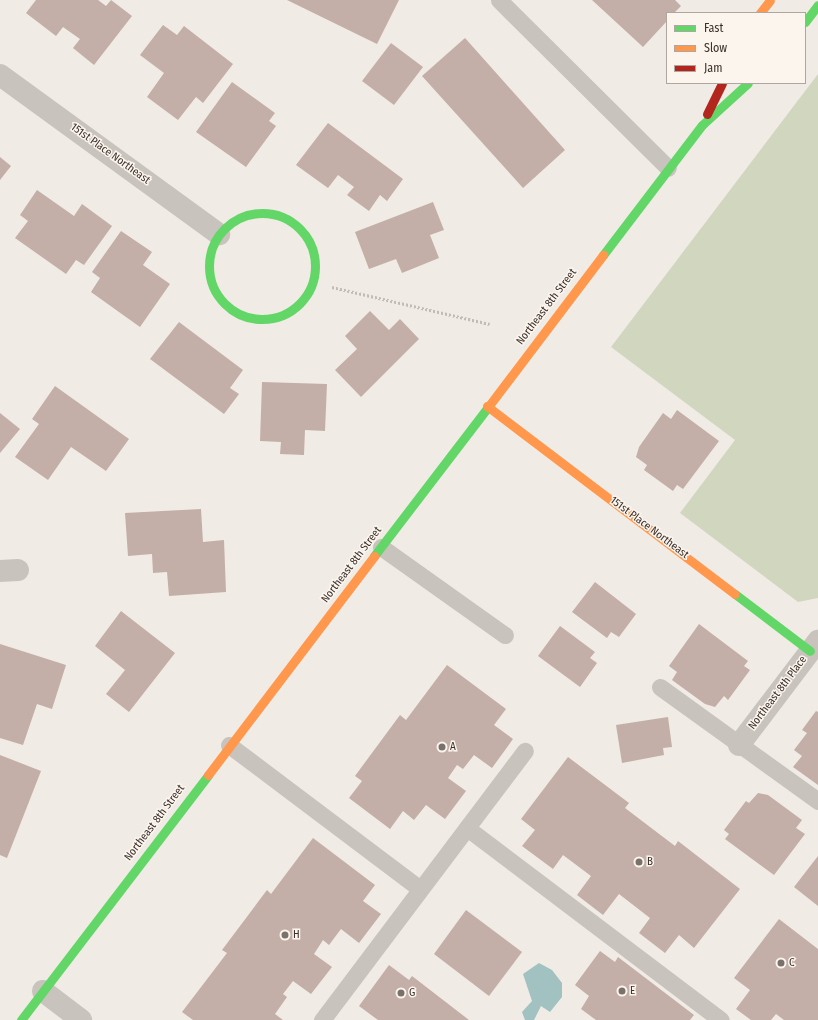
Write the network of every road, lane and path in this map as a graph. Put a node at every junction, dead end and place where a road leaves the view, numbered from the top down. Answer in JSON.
{"nodes":[{"id":1,"x":499,"y":0,"type":"edge"},
{"id":2,"x":770,"y":0,"type":"edge"},
{"id":3,"x":818,"y":5,"type":"edge"},
{"id":4,"x":761,"y":12,"type":"edge"},
{"id":5,"x":806,"y":21,"type":"edge"},
{"id":6,"x":0,"y":75,"type":"edge"},
{"id":7,"x":722,"y":84,"type":"edge"},
{"id":8,"x":747,"y":84,"type":"edge"},
{"id":9,"x":702,"y":125,"type":"junction"},
{"id":10,"x":668,"y":168,"type":"junction"},
{"id":11,"x":219,"y":234,"type":"junction"},
{"id":12,"x":332,"y":287,"type":"dead end"},
{"id":13,"x":490,"y":324,"type":"dead end"},
{"id":14,"x":487,"y":406,"type":"junction"},
{"id":15,"x":381,"y":547,"type":"junction"},
{"id":16,"x":505,"y":635,"type":"dead end"},
{"id":17,"x":814,"y":646,"type":"edge"},
{"id":18,"x":660,"y":687,"type":"dead end"},
{"id":19,"x":739,"y":745,"type":"junction"},
{"id":20,"x":229,"y":746,"type":"junction"},
{"id":21,"x":525,"y":751,"type":"dead end"},
{"id":22,"x":818,"y":801,"type":"edge"},
{"id":23,"x":467,"y":828,"type":"junction"},
{"id":24,"x":420,"y":889,"type":"junction"},
{"id":25,"x":43,"y":991,"type":"junction"},
{"id":26,"x":21,"y":1020,"type":"edge"},
{"id":27,"x":81,"y":1020,"type":"edge"},
{"id":28,"x":322,"y":1020,"type":"edge"},
{"id":29,"x":721,"y":1020,"type":"edge"}],
"edges":[{"from":1,"to":10,"type":"lane"},
{"from":2,"to":4,"type":"main road"},
{"from":3,"to":5,"type":"main road"},
{"from":6,"to":11,"type":"street","name":"151st Place Northeast"},
{"from":7,"to":9,"type":"main road","name":"Northeast 8th Street"},
{"from":8,"to":9,"type":"main road","name":"Northeast 8th Street"},
{"from":9,"to":10,"type":"main road","name":"Northeast 8th Street"},
{"from":10,"to":14,"type":"main road","name":"Northeast 8th Street"},
{"from":11,"to":11,"type":"main road"},
{"from":12,"to":13,"type":"path"},
{"from":14,"to":15,"type":"main road","name":"Northeast 8th Street"},
{"from":14,"to":17,"type":"main road","name":"151st Place Northeast"},
{"from":15,"to":16,"type":"lane"},
{"from":15,"to":20,"type":"main road","name":"Northeast 8th Street"},
{"from":17,"to":19,"type":"street","name":"Northeast 8th Place"},
{"from":18,"to":19,"type":"lane"},
{"from":19,"to":22,"type":"lane"},
{"from":20,"to":24,"type":"lane"},
{"from":20,"to":25,"type":"main road","name":"Northeast 8th Street"},
{"from":21,"to":23,"type":"lane"},
{"from":23,"to":24,"type":"lane"},
{"from":23,"to":29,"type":"lane"},
{"from":24,"to":28,"type":"lane"},
{"from":25,"to":26,"type":"main road","name":"Northeast 8th Street"},
{"from":25,"to":27,"type":"street"}]}
